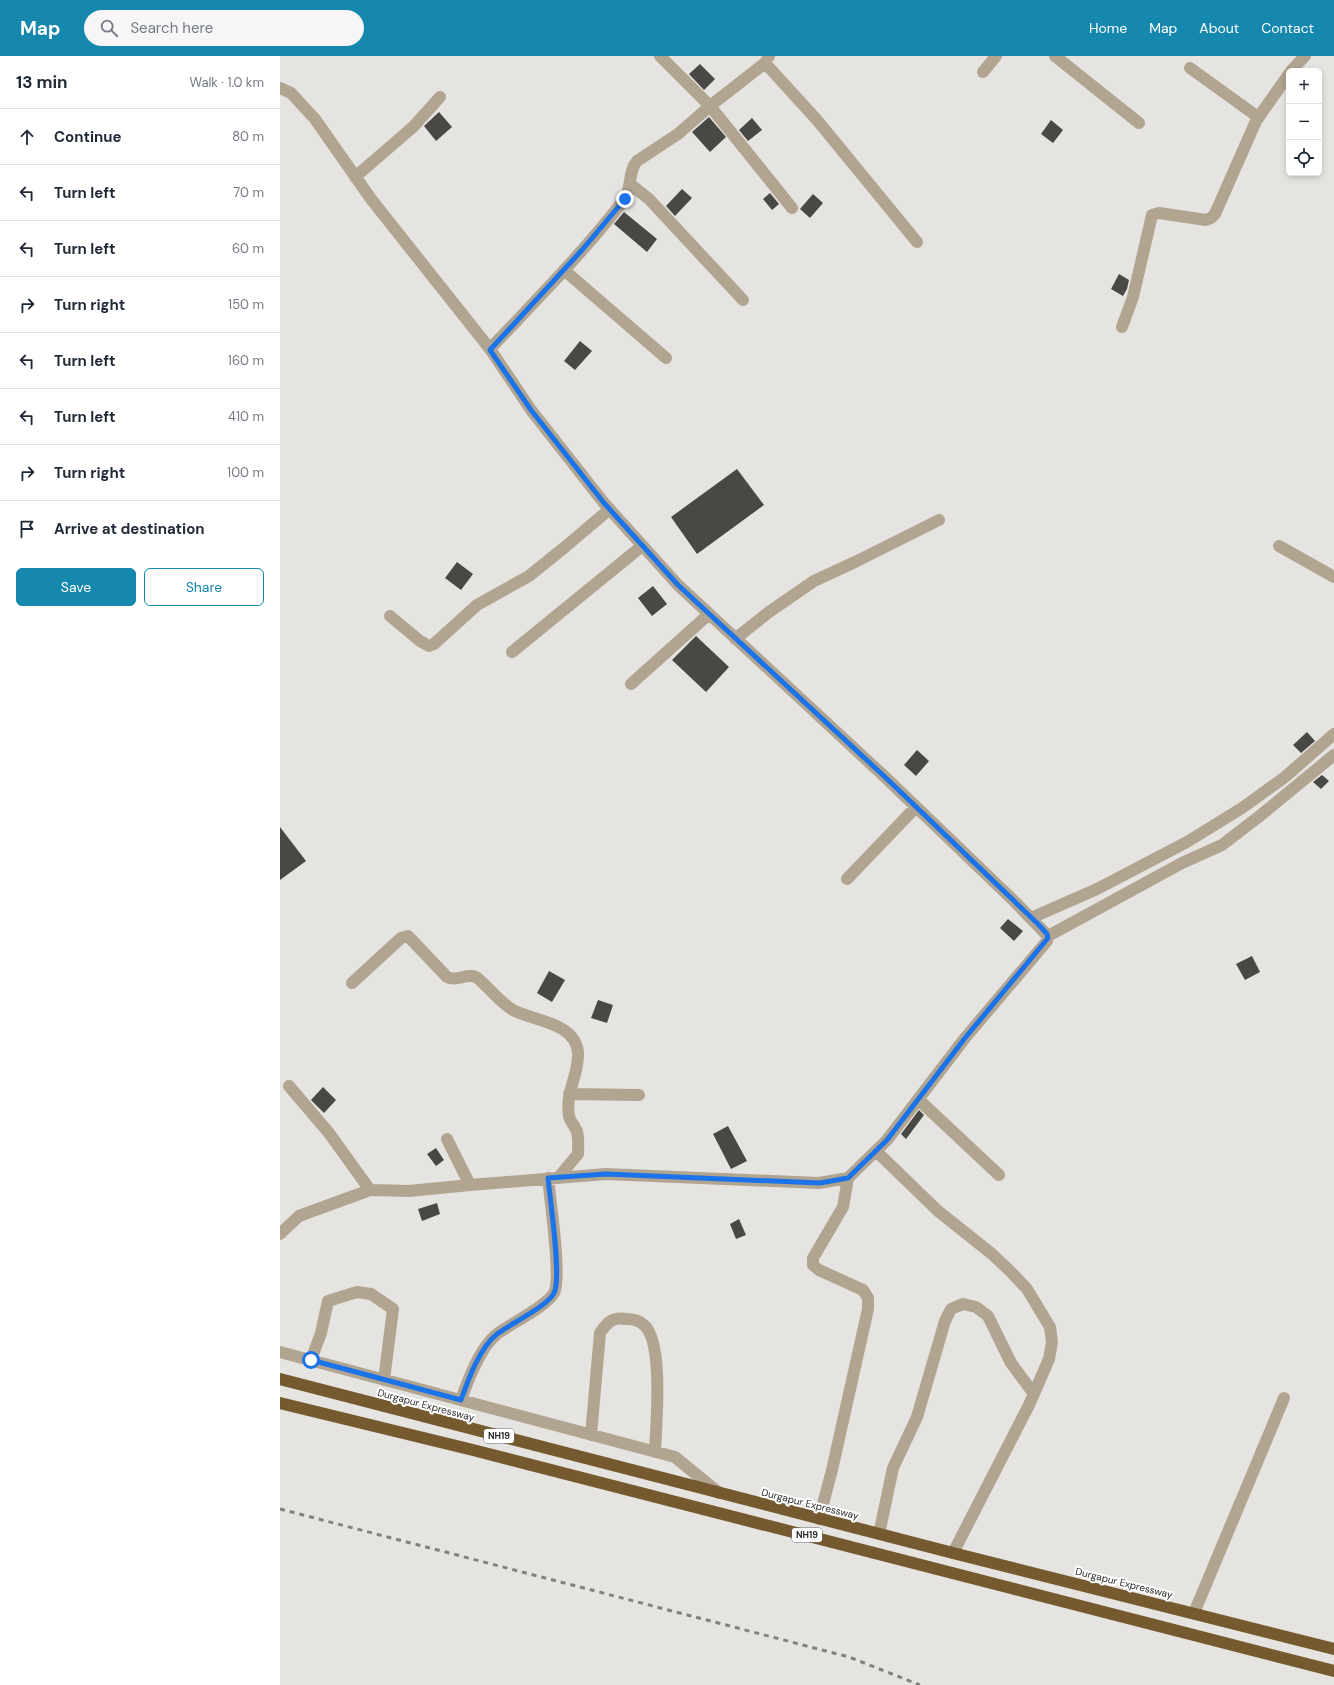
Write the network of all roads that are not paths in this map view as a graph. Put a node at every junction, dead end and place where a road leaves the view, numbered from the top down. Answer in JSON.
{"nodes":[{"id":1,"x":660,"y":56,"type":"edge"},
{"id":2,"x":996,"y":56,"type":"edge"},
{"id":3,"x":1055,"y":56,"type":"edge"},
{"id":4,"x":1305,"y":56,"type":"edge"},
{"id":5,"x":767,"y":60,"type":"edge"},
{"id":6,"x":1190,"y":68,"type":"dead end"},
{"id":7,"x":1294,"y":68,"type":"edge"},
{"id":8,"x":983,"y":72,"type":"dead end"},
{"id":9,"x":1286,"y":78,"type":"edge"},
{"id":10,"x":280,"y":88,"type":"edge"},
{"id":11,"x":440,"y":97,"type":"dead end"},
{"id":12,"x":710,"y":106,"type":"junction"},
{"id":13,"x":1258,"y":117,"type":"junction"},
{"id":14,"x":1139,"y":123,"type":"dead end"},
{"id":15,"x":356,"y":177,"type":"junction"},
{"id":16,"x":630,"y":184,"type":"junction"},
{"id":17,"x":792,"y":208,"type":"dead end"},
{"id":18,"x":917,"y":242,"type":"dead end"},
{"id":19,"x":564,"y":270,"type":"junction"},
{"id":20,"x":743,"y":300,"type":"dead end"},
{"id":21,"x":1122,"y":327,"type":"dead end"},
{"id":22,"x":490,"y":350,"type":"junction"},
{"id":23,"x":666,"y":358,"type":"dead end"},
{"id":24,"x":610,"y":509,"type":"junction"},
{"id":25,"x":939,"y":520,"type":"dead end"},
{"id":26,"x":642,"y":546,"type":"junction"},
{"id":27,"x":1279,"y":546,"type":"dead end"},
{"id":28,"x":1334,"y":577,"type":"edge"},
{"id":29,"x":708,"y":615,"type":"junction"},
{"id":30,"x":390,"y":616,"type":"dead end"},
{"id":31,"x":735,"y":639,"type":"junction"},
{"id":32,"x":512,"y":652,"type":"dead end"},
{"id":33,"x":632,"y":684,"type":"dead end"},
{"id":34,"x":1334,"y":734,"type":"edge"},
{"id":35,"x":1334,"y":755,"type":"edge"},
{"id":36,"x":916,"y":807,"type":"junction"},
{"id":37,"x":847,"y":879,"type":"dead end"},
{"id":38,"x":1040,"y":928,"type":"junction"},
{"id":39,"x":352,"y":982,"type":"dead end"},
{"id":40,"x":288,"y":1086,"type":"dead end"},
{"id":41,"x":568,"y":1094,"type":"junction"},
{"id":42,"x":639,"y":1095,"type":"dead end"},
{"id":43,"x":918,"y":1100,"type":"junction"},
{"id":44,"x":447,"y":1139,"type":"dead end"},
{"id":45,"x":876,"y":1152,"type":"junction"},
{"id":46,"x":1000,"y":1175,"type":"dead end"},
{"id":47,"x":553,"y":1178,"type":"junction"},
{"id":48,"x":848,"y":1178,"type":"junction"},
{"id":49,"x":470,"y":1185,"type":"junction"},
{"id":50,"x":370,"y":1190,"type":"junction"},
{"id":51,"x":280,"y":1234,"type":"edge"},
{"id":52,"x":280,"y":1352,"type":"edge"},
{"id":53,"x":311,"y":1360,"type":"junction"},
{"id":54,"x":280,"y":1379,"type":"edge"},
{"id":55,"x":384,"y":1380,"type":"junction"},
{"id":56,"x":1034,"y":1394,"type":"junction"},
{"id":57,"x":1284,"y":1398,"type":"dead end"},
{"id":58,"x":461,"y":1400,"type":"junction"},
{"id":59,"x":280,"y":1403,"type":"edge"},
{"id":60,"x":591,"y":1435,"type":"junction"},
{"id":61,"x":655,"y":1452,"type":"junction"},
{"id":62,"x":719,"y":1493,"type":"junction"},
{"id":63,"x":819,"y":1519,"type":"junction"},
{"id":64,"x":879,"y":1534,"type":"junction"},
{"id":65,"x":953,"y":1553,"type":"junction"},
{"id":66,"x":1194,"y":1613,"type":"junction"},
{"id":67,"x":1334,"y":1649,"type":"edge"},
{"id":68,"x":1334,"y":1671,"type":"edge"}],
"edges":[{"from":1,"to":12,"type":"street"},
{"from":2,"to":8,"type":"street"},
{"from":3,"to":14,"type":"street"},
{"from":4,"to":7,"type":"street"},
{"from":5,"to":12,"type":"street"},
{"from":5,"to":18,"type":"street"},
{"from":6,"to":13,"type":"street"},
{"from":9,"to":13,"type":"street"},
{"from":10,"to":15,"type":"street"},
{"from":11,"to":15,"type":"street"},
{"from":12,"to":16,"type":"street"},
{"from":12,"to":17,"type":"street"},
{"from":13,"to":21,"type":"street"},
{"from":15,"to":22,"type":"street"},
{"from":16,"to":19,"type":"street"},
{"from":16,"to":20,"type":"street"},
{"from":19,"to":22,"type":"street"},
{"from":19,"to":23,"type":"street"},
{"from":22,"to":24,"type":"street"},
{"from":24,"to":26,"type":"street"},
{"from":24,"to":30,"type":"street"},
{"from":25,"to":31,"type":"street"},
{"from":26,"to":29,"type":"street"},
{"from":26,"to":32,"type":"street"},
{"from":27,"to":28,"type":"street"},
{"from":29,"to":31,"type":"street"},
{"from":29,"to":33,"type":"street"},
{"from":31,"to":36,"type":"street"},
{"from":34,"to":38,"type":"street"},
{"from":35,"to":38,"type":"street"},
{"from":36,"to":37,"type":"street"},
{"from":36,"to":38,"type":"street"},
{"from":38,"to":43,"type":"street"},
{"from":39,"to":41,"type":"street"},
{"from":40,"to":50,"type":"street"},
{"from":41,"to":42,"type":"street"},
{"from":41,"to":47,"type":"street"},
{"from":43,"to":45,"type":"street"},
{"from":43,"to":46,"type":"street"},
{"from":44,"to":49,"type":"street"},
{"from":45,"to":48,"type":"street"},
{"from":45,"to":56,"type":"street"},
{"from":47,"to":48,"type":"street"},
{"from":47,"to":49,"type":"street"},
{"from":47,"to":58,"type":"street"},
{"from":48,"to":63,"type":"street"},
{"from":49,"to":50,"type":"street"},
{"from":50,"to":51,"type":"street"},
{"from":52,"to":53,"type":"street"},
{"from":53,"to":55,"type":"street"},
{"from":53,"to":55,"type":"street"},
{"from":54,"to":62,"type":"highway","name":"Durgapur Expressway","number":"NH19"},
{"from":55,"to":58,"type":"street"},
{"from":56,"to":64,"type":"street"},
{"from":56,"to":65,"type":"street"},
{"from":57,"to":66,"type":"street"},
{"from":58,"to":60,"type":"street"},
{"from":59,"to":68,"type":"highway","number":"NH19"},
{"from":60,"to":61,"type":"street"},
{"from":60,"to":61,"type":"street"},
{"from":61,"to":62,"type":"street"},
{"from":62,"to":63,"type":"highway","name":"Durgapur Expressway","number":"NH19"},
{"from":63,"to":64,"type":"highway","name":"Durgapur Expressway","number":"NH19"},
{"from":64,"to":65,"type":"highway","name":"Durgapur Expressway","number":"NH19"},
{"from":65,"to":66,"type":"highway","name":"Durgapur Expressway","number":"NH19"},
{"from":66,"to":67,"type":"highway","name":"Durgapur Expressway","number":"NH19"}]}
